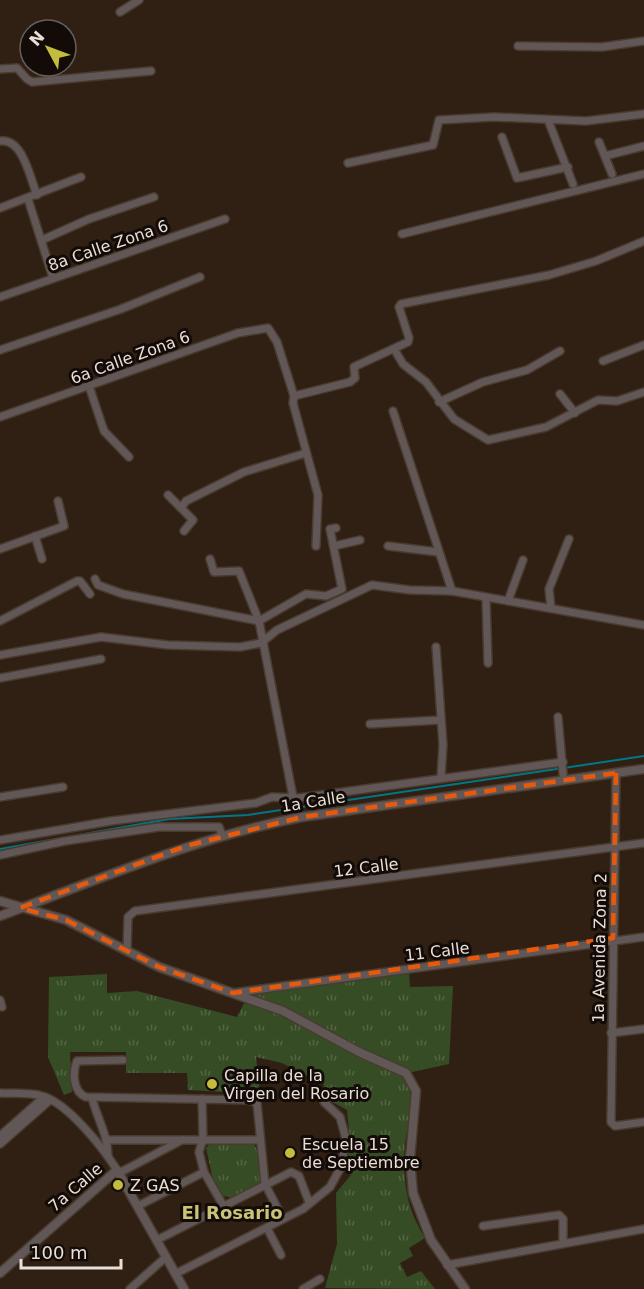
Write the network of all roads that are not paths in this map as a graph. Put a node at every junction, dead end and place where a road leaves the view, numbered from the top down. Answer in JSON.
{"nodes":[{"id":1,"x":139,"y":0,"type":"edge"},
{"id":2,"x":120,"y":12,"type":"dead end"},
{"id":3,"x":644,"y":41,"type":"edge"},
{"id":4,"x":518,"y":46,"type":"dead end"},
{"id":5,"x":0,"y":69,"type":"edge"},
{"id":6,"x":151,"y":71,"type":"dead end"},
{"id":7,"x":644,"y":114,"type":"edge"},
{"id":8,"x":548,"y":120,"type":"junction"},
{"id":9,"x":502,"y":137,"type":"dead end"},
{"id":10,"x":0,"y":141,"type":"edge"},
{"id":11,"x":599,"y":142,"type":"dead end"},
{"id":12,"x":644,"y":146,"type":"edge"},
{"id":13,"x":605,"y":156,"type":"junction"},
{"id":14,"x":348,"y":163,"type":"dead end"},
{"id":15,"x":568,"y":167,"type":"junction"},
{"id":16,"x":612,"y":174,"type":"dead end"},
{"id":17,"x":644,"y":174,"type":"edge"},
{"id":18,"x":81,"y":177,"type":"dead end"},
{"id":19,"x":573,"y":183,"type":"dead end"},
{"id":20,"x":37,"y":195,"type":"junction"},
{"id":21,"x":154,"y":197,"type":"dead end"},
{"id":22,"x":28,"y":199,"type":"junction"},
{"id":23,"x":0,"y":208,"type":"edge"},
{"id":24,"x":225,"y":219,"type":"dead end"},
{"id":25,"x":402,"y":234,"type":"dead end"},
{"id":26,"x":42,"y":240,"type":"junction"},
{"id":27,"x":644,"y":241,"type":"edge"},
{"id":28,"x":200,"y":276,"type":"dead end"},
{"id":29,"x":53,"y":278,"type":"junction"},
{"id":30,"x":0,"y":297,"type":"edge"},
{"id":31,"x":644,"y":345,"type":"edge"},
{"id":32,"x":394,"y":349,"type":"junction"},
{"id":33,"x":0,"y":350,"type":"edge"},
{"id":34,"x":560,"y":351,"type":"dead end"},
{"id":35,"x":603,"y":361,"type":"dead end"},
{"id":36,"x":89,"y":386,"type":"junction"},
{"id":37,"x":644,"y":392,"type":"edge"},
{"id":38,"x":560,"y":394,"type":"dead end"},
{"id":39,"x":294,"y":396,"type":"junction"},
{"id":40,"x":439,"y":402,"type":"junction"},
{"id":41,"x":393,"y":411,"type":"dead end"},
{"id":42,"x":575,"y":413,"type":"junction"},
{"id":43,"x":0,"y":417,"type":"edge"},
{"id":44,"x":306,"y":453,"type":"junction"},
{"id":45,"x":129,"y":457,"type":"dead end"},
{"id":46,"x":168,"y":495,"type":"dead end"},
{"id":47,"x":58,"y":501,"type":"dead end"},
{"id":48,"x":181,"y":507,"type":"junction"},
{"id":49,"x":336,"y":528,"type":"dead end"},
{"id":50,"x":184,"y":531,"type":"dead end"},
{"id":51,"x":35,"y":536,"type":"junction"},
{"id":52,"x":569,"y":539,"type":"dead end"},
{"id":53,"x":360,"y":540,"type":"dead end"},
{"id":54,"x":316,"y":546,"type":"dead end"},
{"id":55,"x":334,"y":546,"type":"junction"},
{"id":56,"x":388,"y":546,"type":"dead end"},
{"id":57,"x":0,"y":549,"type":"edge"},
{"id":58,"x":438,"y":552,"type":"junction"},
{"id":59,"x":42,"y":559,"type":"dead end"},
{"id":60,"x":210,"y":559,"type":"dead end"},
{"id":61,"x":524,"y":560,"type":"dead end"},
{"id":62,"x":95,"y":579,"type":"dead end"},
{"id":63,"x":452,"y":591,"type":"junction"},
{"id":64,"x":90,"y":594,"type":"dead end"},
{"id":65,"x":486,"y":599,"type":"junction"},
{"id":66,"x":508,"y":601,"type":"junction"},
{"id":67,"x":551,"y":608,"type":"junction"},
{"id":68,"x":0,"y":621,"type":"edge"},
{"id":69,"x":259,"y":621,"type":"junction"},
{"id":70,"x":644,"y":625,"type":"edge"},
{"id":71,"x":261,"y":643,"type":"junction"},
{"id":72,"x":436,"y":647,"type":"dead end"},
{"id":73,"x":0,"y":656,"type":"edge"},
{"id":74,"x":101,"y":659,"type":"dead end"},
{"id":75,"x":488,"y":663,"type":"dead end"},
{"id":76,"x":0,"y":678,"type":"edge"},
{"id":77,"x":558,"y":717,"type":"dead end"},
{"id":78,"x":440,"y":720,"type":"junction"},
{"id":79,"x":370,"y":724,"type":"dead end"},
{"id":80,"x":563,"y":764,"type":"junction"},
{"id":81,"x":644,"y":769,"type":"edge"},
{"id":82,"x":616,"y":773,"type":"junction"},
{"id":83,"x":563,"y":774,"type":"dead end"},
{"id":84,"x":441,"y":777,"type":"junction"},
{"id":85,"x":63,"y":787,"type":"dead end"},
{"id":86,"x":0,"y":797,"type":"edge"},
{"id":87,"x":293,"y":797,"type":"junction"},
{"id":88,"x":222,"y":835,"type":"junction"},
{"id":89,"x":0,"y":840,"type":"edge"},
{"id":90,"x":644,"y":843,"type":"edge"},
{"id":91,"x":615,"y":847,"type":"junction"},
{"id":92,"x":0,"y":855,"type":"edge"},
{"id":93,"x":0,"y":901,"type":"edge"},
{"id":94,"x":21,"y":908,"type":"junction"},
{"id":95,"x":0,"y":916,"type":"edge"},
{"id":96,"x":644,"y":937,"type":"edge"},
{"id":97,"x":612,"y":942,"type":"junction"},
{"id":98,"x":128,"y":950,"type":"junction"},
{"id":99,"x":233,"y":993,"type":"junction"},
{"id":100,"x":644,"y":1029,"type":"edge"},
{"id":101,"x":611,"y":1033,"type":"junction"},
{"id":102,"x":123,"y":1060,"type":"dead end"},
{"id":103,"x":0,"y":1093,"type":"edge"},
{"id":104,"x":47,"y":1098,"type":"junction"},
{"id":105,"x":92,"y":1098,"type":"junction"},
{"id":106,"x":202,"y":1099,"type":"junction"},
{"id":107,"x":324,"y":1102,"type":"dead end"},
{"id":108,"x":644,"y":1122,"type":"edge"},
{"id":109,"x":0,"y":1136,"type":"edge"},
{"id":110,"x":203,"y":1139,"type":"junction"},
{"id":111,"x":108,"y":1140,"type":"junction"},
{"id":112,"x":182,"y":1140,"type":"junction"},
{"id":113,"x":260,"y":1140,"type":"junction"},
{"id":114,"x":0,"y":1144,"type":"edge"},
{"id":115,"x":108,"y":1156,"type":"junction"},
{"id":116,"x":117,"y":1170,"type":"junction"},
{"id":117,"x":204,"y":1172,"type":"junction"},
{"id":118,"x":265,"y":1184,"type":"junction"},
{"id":119,"x":309,"y":1202,"type":"junction"},
{"id":120,"x":223,"y":1205,"type":"junction"},
{"id":121,"x":138,"y":1206,"type":"junction"},
{"id":122,"x":283,"y":1219,"type":"junction"},
{"id":123,"x":483,"y":1226,"type":"dead end"},
{"id":124,"x":267,"y":1228,"type":"junction"},
{"id":125,"x":644,"y":1229,"type":"edge"},
{"id":126,"x":157,"y":1240,"type":"junction"},
{"id":127,"x":563,"y":1242,"type":"junction"},
{"id":128,"x":280,"y":1255,"type":"dead end"},
{"id":129,"x":167,"y":1259,"type":"junction"},
{"id":130,"x":447,"y":1265,"type":"junction"},
{"id":131,"x":0,"y":1273,"type":"edge"},
{"id":132,"x":175,"y":1274,"type":"junction"},
{"id":133,"x":320,"y":1279,"type":"dead end"},
{"id":134,"x":130,"y":1289,"type":"edge"},
{"id":135,"x":137,"y":1289,"type":"edge"},
{"id":136,"x":184,"y":1289,"type":"edge"},
{"id":137,"x":303,"y":1289,"type":"edge"},
{"id":138,"x":465,"y":1289,"type":"edge"}],
"edges":[{"from":1,"to":2,"type":"street"},
{"from":3,"to":4,"type":"street"},
{"from":5,"to":6,"type":"street"},
{"from":7,"to":8,"type":"street"},
{"from":8,"to":14,"type":"street"},
{"from":8,"to":15,"type":"street"},
{"from":9,"to":15,"type":"street"},
{"from":10,"to":20,"type":"street"},
{"from":11,"to":13,"type":"street"},
{"from":12,"to":13,"type":"street"},
{"from":13,"to":16,"type":"street"},
{"from":15,"to":19,"type":"street"},
{"from":17,"to":25,"type":"street"},
{"from":18,"to":20,"type":"street"},
{"from":20,"to":22,"type":"street"},
{"from":21,"to":26,"type":"street"},
{"from":22,"to":23,"type":"street"},
{"from":22,"to":26,"type":"street"},
{"from":24,"to":29,"type":"street","name":"8a Calle Zona 6"},
{"from":26,"to":29,"type":"street"},
{"from":27,"to":32,"type":"street"},
{"from":28,"to":33,"type":"street"},
{"from":29,"to":30,"type":"street","name":"8a Calle Zona 6"},
{"from":31,"to":35,"type":"street"},
{"from":32,"to":39,"type":"street"},
{"from":32,"to":40,"type":"street"},
{"from":34,"to":40,"type":"street"},
{"from":36,"to":39,"type":"street","name":"6a Calle Zona 6"},
{"from":36,"to":43,"type":"street","name":"6a Calle Zona 6"},
{"from":36,"to":45,"type":"street"},
{"from":37,"to":42,"type":"street"},
{"from":38,"to":42,"type":"street"},
{"from":39,"to":44,"type":"street"},
{"from":40,"to":42,"type":"street"},
{"from":41,"to":58,"type":"street"},
{"from":44,"to":48,"type":"street"},
{"from":44,"to":54,"type":"street"},
{"from":46,"to":48,"type":"street"},
{"from":47,"to":51,"type":"street"},
{"from":48,"to":50,"type":"street"},
{"from":49,"to":55,"type":"street"},
{"from":51,"to":57,"type":"street"},
{"from":51,"to":59,"type":"street"},
{"from":52,"to":67,"type":"street"},
{"from":53,"to":55,"type":"street"},
{"from":55,"to":69,"type":"street"},
{"from":56,"to":58,"type":"street"},
{"from":58,"to":63,"type":"street"},
{"from":60,"to":69,"type":"street"},
{"from":61,"to":66,"type":"street"},
{"from":62,"to":69,"type":"street"},
{"from":63,"to":65,"type":"street"},
{"from":63,"to":71,"type":"street"},
{"from":64,"to":68,"type":"street"},
{"from":65,"to":66,"type":"street"},
{"from":65,"to":75,"type":"street"},
{"from":66,"to":67,"type":"street"},
{"from":67,"to":70,"type":"street"},
{"from":69,"to":71,"type":"street"},
{"from":71,"to":73,"type":"street"},
{"from":71,"to":87,"type":"street"},
{"from":72,"to":78,"type":"street"},
{"from":74,"to":76,"type":"street"},
{"from":77,"to":80,"type":"street"},
{"from":78,"to":79,"type":"street"},
{"from":78,"to":84,"type":"street"},
{"from":80,"to":83,"type":"street"},
{"from":80,"to":84,"type":"street"},
{"from":81,"to":82,"type":"street","name":"1a Calle"},
{"from":82,"to":88,"type":"street","name":"1a Calle"},
{"from":82,"to":91,"type":"street","name":"1a Avenida Zona 2"},
{"from":84,"to":87,"type":"street"},
{"from":85,"to":86,"type":"street"},
{"from":87,"to":89,"type":"street"},
{"from":88,"to":92,"type":"street"},
{"from":88,"to":94,"type":"street","name":"1a Calle"},
{"from":90,"to":91,"type":"street","name":"12 Calle"},
{"from":91,"to":97,"type":"street","name":"1a Avenida Zona 2"},
{"from":91,"to":98,"type":"street","name":"12 Calle"},
{"from":93,"to":94,"type":"street"},
{"from":94,"to":95,"type":"street","name":"1a Calle"},
{"from":94,"to":98,"type":"street"},
{"from":96,"to":97,"type":"street","name":"11 Calle"},
{"from":97,"to":99,"type":"street","name":"11 Calle"},
{"from":97,"to":101,"type":"street","name":"1a Avenida Zona 2"},
{"from":98,"to":99,"type":"street"},
{"from":99,"to":130,"type":"street"},
{"from":100,"to":101,"type":"street"},
{"from":101,"to":108,"type":"street","name":"1a Avenida Zona 2"},
{"from":102,"to":105,"type":"street"},
{"from":103,"to":104,"type":"street"},
{"from":104,"to":109,"type":"street"},
{"from":104,"to":114,"type":"street"},
{"from":104,"to":115,"type":"street"},
{"from":105,"to":106,"type":"street"},
{"from":105,"to":111,"type":"street"},
{"from":106,"to":110,"type":"street"},
{"from":106,"to":113,"type":"street"},
{"from":107,"to":119,"type":"street"},
{"from":110,"to":112,"type":"street"},
{"from":110,"to":113,"type":"street"},
{"from":110,"to":117,"type":"street"},
{"from":111,"to":112,"type":"street"},
{"from":111,"to":115,"type":"street"},
{"from":112,"to":116,"type":"street"},
{"from":113,"to":118,"type":"street"},
{"from":115,"to":116,"type":"street"},
{"from":116,"to":121,"type":"street"},
{"from":116,"to":131,"type":"street","name":"7a Calle"},
{"from":117,"to":120,"type":"street"},
{"from":117,"to":121,"type":"street"},
{"from":118,"to":119,"type":"street"},
{"from":118,"to":120,"type":"street"},
{"from":118,"to":122,"type":"street"},
{"from":119,"to":122,"type":"street"},
{"from":120,"to":126,"type":"street"},
{"from":121,"to":126,"type":"street"},
{"from":122,"to":124,"type":"street"},
{"from":123,"to":127,"type":"street"},
{"from":124,"to":128,"type":"street"},
{"from":124,"to":132,"type":"street"},
{"from":125,"to":127,"type":"street"},
{"from":126,"to":129,"type":"street"},
{"from":127,"to":130,"type":"street"},
{"from":129,"to":132,"type":"street"},
{"from":129,"to":134,"type":"street"},
{"from":129,"to":135,"type":"street"},
{"from":130,"to":138,"type":"street"},
{"from":132,"to":136,"type":"street"},
{"from":133,"to":137,"type":"street"}]}
